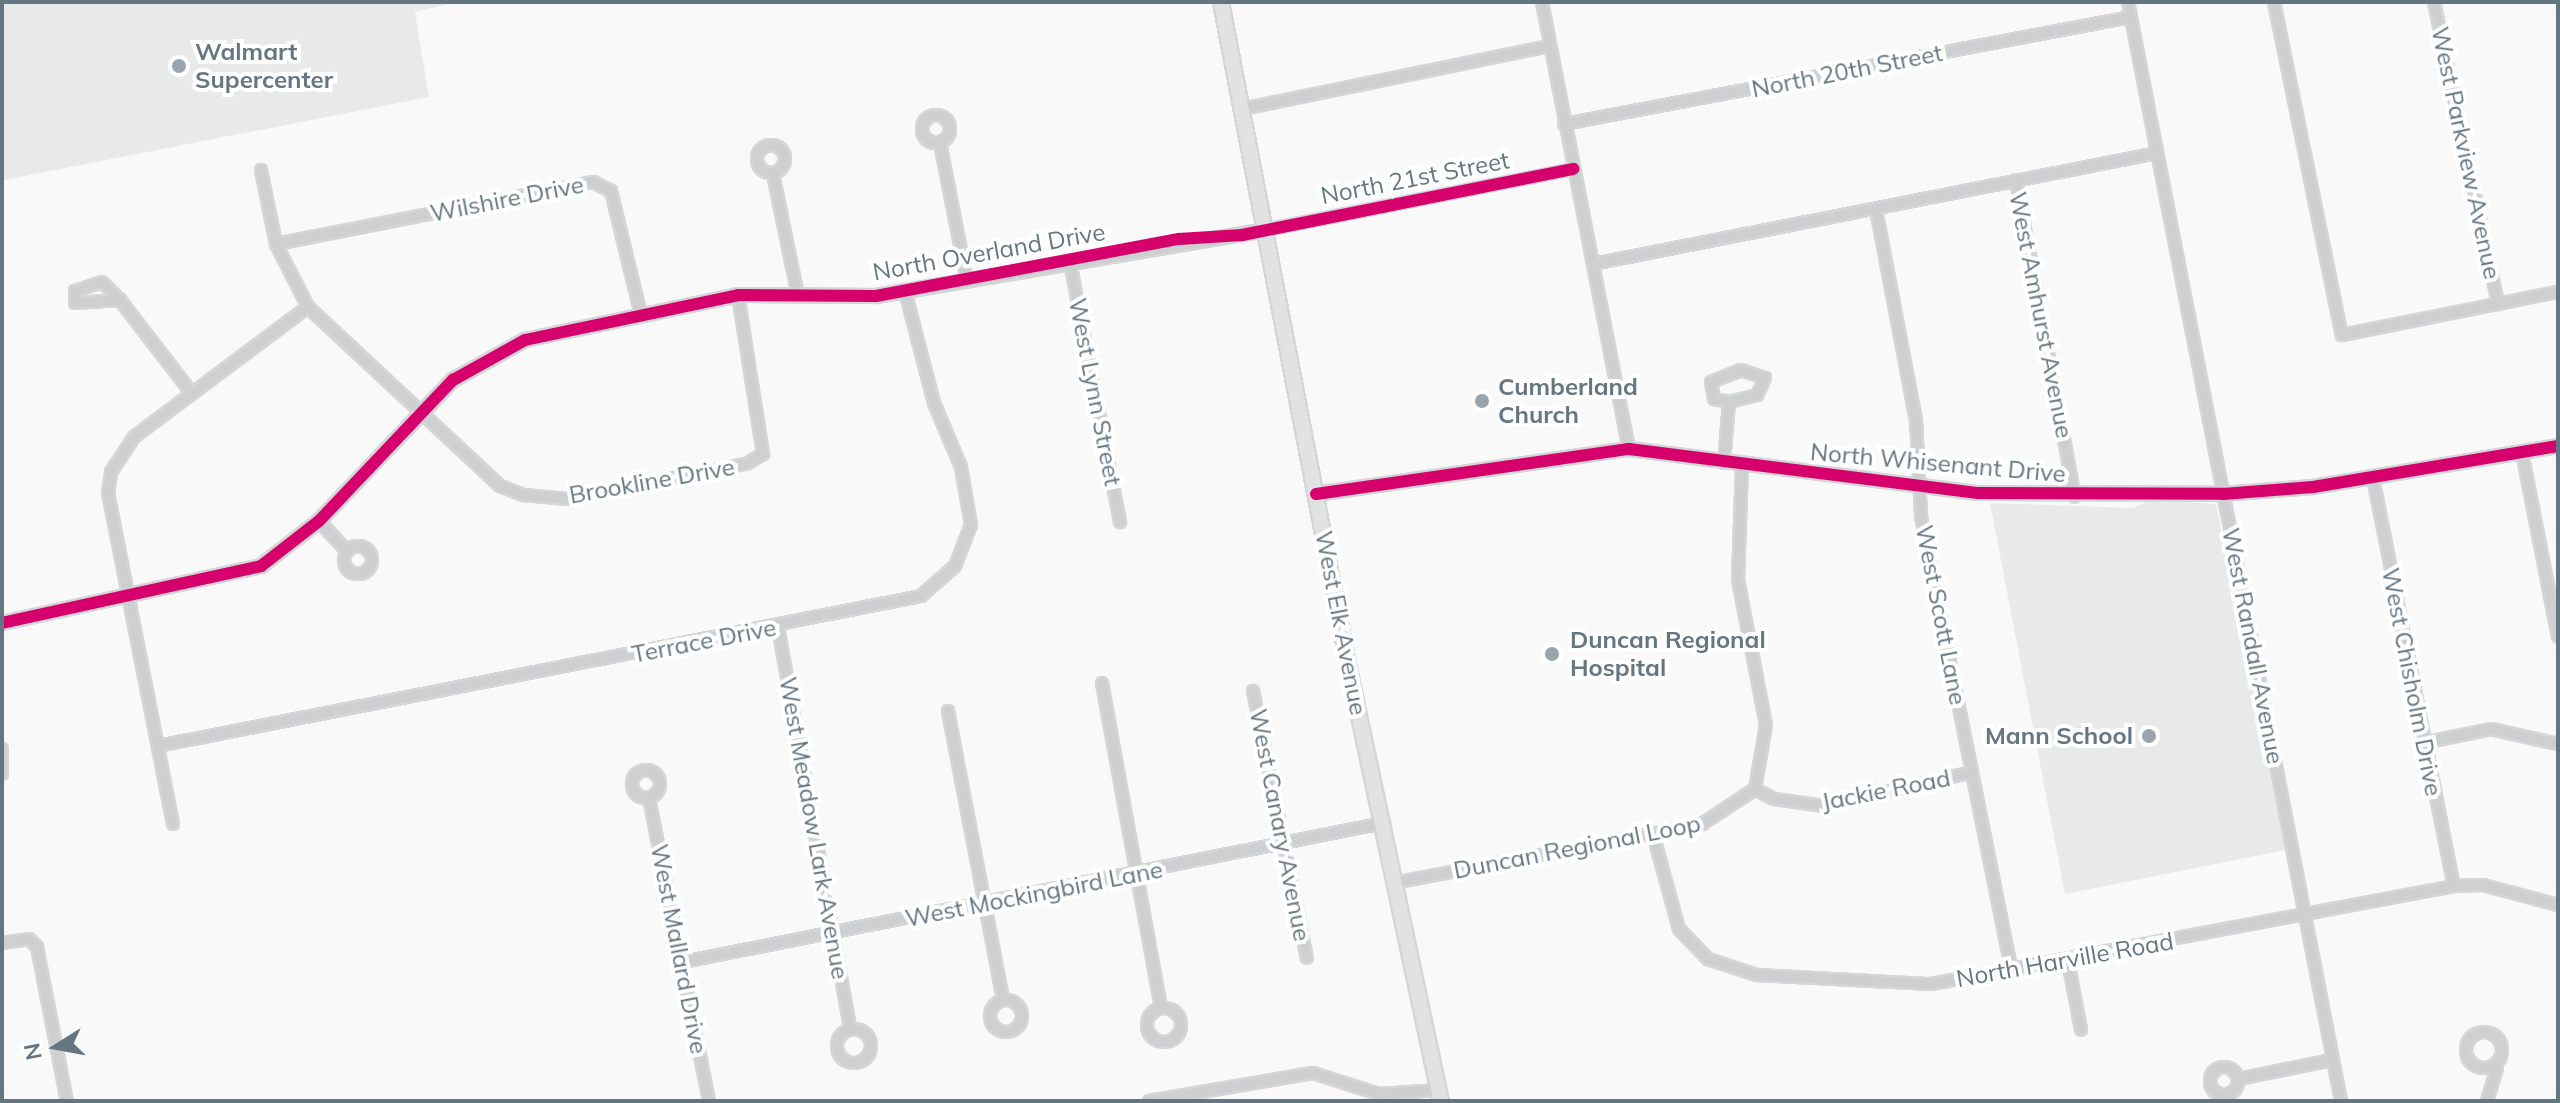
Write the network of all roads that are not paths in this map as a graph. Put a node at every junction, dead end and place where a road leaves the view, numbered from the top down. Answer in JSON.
{"nodes":[{"id":1,"x":1221,"y":2,"type":"edge"},
{"id":2,"x":1542,"y":2,"type":"edge"},
{"id":3,"x":2128,"y":2,"type":"edge"},
{"id":4,"x":2274,"y":2,"type":"edge"},
{"id":5,"x":2434,"y":2,"type":"edge"},
{"id":6,"x":2131,"y":17,"type":"junction"},
{"id":7,"x":1549,"y":46,"type":"junction"},
{"id":8,"x":1242,"y":109,"type":"junction"},
{"id":9,"x":1564,"y":124,"type":"junction"},
{"id":10,"x":940,"y":143,"type":"dead end"},
{"id":11,"x":2157,"y":153,"type":"junction"},
{"id":12,"x":1573,"y":169,"type":"junction"},
{"id":13,"x":261,"y":170,"type":"dead end"},
{"id":14,"x":773,"y":174,"type":"dead end"},
{"id":15,"x":2016,"y":180,"type":"junction"},
{"id":16,"x":1876,"y":209,"type":"junction"},
{"id":17,"x":1265,"y":230,"type":"junction"},
{"id":18,"x":276,"y":244,"type":"junction"},
{"id":19,"x":1070,"y":262,"type":"junction"},
{"id":20,"x":1593,"y":264,"type":"junction"},
{"id":21,"x":967,"y":281,"type":"junction"},
{"id":22,"x":797,"y":291,"type":"junction"},
{"id":23,"x":905,"y":291,"type":"junction"},
{"id":24,"x":2558,"y":292,"type":"edge"},
{"id":25,"x":738,"y":295,"type":"junction"},
{"id":26,"x":120,"y":300,"type":"dead end"},
{"id":27,"x":2498,"y":304,"type":"junction"},
{"id":28,"x":308,"y":307,"type":"junction"},
{"id":29,"x":641,"y":315,"type":"junction"},
{"id":30,"x":190,"y":391,"type":"junction"},
{"id":31,"x":1729,"y":402,"type":"junction"},
{"id":32,"x":417,"y":412,"type":"junction"},
{"id":33,"x":2558,"y":446,"type":"edge"},
{"id":34,"x":1629,"y":449,"type":"junction"},
{"id":35,"x":2522,"y":452,"type":"junction"},
{"id":36,"x":1724,"y":463,"type":"junction"},
{"id":37,"x":1742,"y":466,"type":"junction"},
{"id":38,"x":2373,"y":478,"type":"junction"},
{"id":39,"x":1919,"y":486,"type":"junction"},
{"id":40,"x":1316,"y":494,"type":"junction"},
{"id":41,"x":2223,"y":494,"type":"junction"},
{"id":42,"x":2075,"y":497,"type":"junction"},
{"id":43,"x":319,"y":521,"type":"junction"},
{"id":44,"x":1120,"y":522,"type":"dead end"},
{"id":45,"x":347,"y":551,"type":"dead end"},
{"id":46,"x":126,"y":598,"type":"junction"},
{"id":47,"x":2,"y":623,"type":"edge"},
{"id":48,"x":778,"y":627,"type":"junction"},
{"id":49,"x":2558,"y":637,"type":"edge"},
{"id":50,"x":1102,"y":683,"type":"dead end"},
{"id":51,"x":1253,"y":691,"type":"dead end"},
{"id":52,"x":948,"y":711,"type":"dead end"},
{"id":53,"x":2423,"y":743,"type":"junction"},
{"id":54,"x":2558,"y":744,"type":"edge"},
{"id":55,"x":158,"y":746,"type":"junction"},
{"id":56,"x":2,"y":749,"type":"edge"},
{"id":57,"x":1972,"y":772,"type":"junction"},
{"id":58,"x":2,"y":774,"type":"edge"},
{"id":59,"x":1755,"y":789,"type":"junction"},
{"id":60,"x":649,"y":798,"type":"dead end"},
{"id":61,"x":1384,"y":823,"type":"junction"},
{"id":62,"x":173,"y":824,"type":"dead end"},
{"id":63,"x":1653,"y":834,"type":"junction"},
{"id":64,"x":1282,"y":844,"type":"junction"},
{"id":65,"x":1136,"y":873,"type":"junction"},
{"id":66,"x":1399,"y":882,"type":"junction"},
{"id":67,"x":2454,"y":886,"type":"junction"},
{"id":68,"x":985,"y":903,"type":"junction"},
{"id":69,"x":2558,"y":905,"type":"edge"},
{"id":70,"x":2306,"y":916,"type":"junction"},
{"id":71,"x":832,"y":934,"type":"junction"},
{"id":72,"x":2,"y":943,"type":"edge"},
{"id":73,"x":1307,"y":958,"type":"dead end"},
{"id":74,"x":2068,"y":961,"type":"junction"},
{"id":75,"x":683,"y":962,"type":"junction"},
{"id":76,"x":2012,"y":972,"type":"junction"},
{"id":77,"x":1003,"y":1000,"type":"dead end"},
{"id":78,"x":1161,"y":1008,"type":"dead end"},
{"id":79,"x":850,"y":1029,"type":"dead end"},
{"id":80,"x":2081,"y":1030,"type":"dead end"},
{"id":81,"x":2332,"y":1060,"type":"junction"},
{"id":82,"x":2497,"y":1069,"type":"dead end"},
{"id":83,"x":2238,"y":1079,"type":"dead end"},
{"id":84,"x":1440,"y":1096,"type":"edge"},
{"id":85,"x":67,"y":1101,"type":"edge"},
{"id":86,"x":709,"y":1101,"type":"edge"},
{"id":87,"x":1149,"y":1101,"type":"edge"},
{"id":88,"x":2341,"y":1101,"type":"edge"},
{"id":89,"x":2487,"y":1101,"type":"edge"}],
"edges":[{"from":1,"to":8,"type":"main road","name":"West Elk Avenue"},
{"from":2,"to":7,"type":"street"},
{"from":3,"to":6,"type":"street","name":"West Randall Avenue"},
{"from":4,"to":27,"type":"street"},
{"from":5,"to":27,"type":"street","name":"West Parkview Avenue"},
{"from":6,"to":9,"type":"street","name":"North 20th Street"},
{"from":6,"to":11,"type":"street","name":"West Randall Avenue"},
{"from":7,"to":8,"type":"street"},
{"from":7,"to":9,"type":"street"},
{"from":8,"to":17,"type":"main road","name":"West Elk Avenue"},
{"from":9,"to":12,"type":"street"},
{"from":10,"to":21,"type":"street"},
{"from":11,"to":15,"type":"street"},
{"from":11,"to":41,"type":"street","name":"West Randall Avenue"},
{"from":12,"to":17,"type":"street","name":"North 21st Street"},
{"from":12,"to":20,"type":"street"},
{"from":13,"to":18,"type":"street","name":"Brookline Drive"},
{"from":14,"to":22,"type":"street"},
{"from":15,"to":16,"type":"street"},
{"from":15,"to":42,"type":"street","name":"West Amhurst Avenue"},
{"from":16,"to":20,"type":"street"},
{"from":16,"to":39,"type":"street","name":"West Scott Lane"},
{"from":17,"to":19,"type":"street","name":"North Overland Drive"},
{"from":17,"to":40,"type":"main road","name":"West Elk Avenue"},
{"from":18,"to":28,"type":"street","name":"Brookline Drive"},
{"from":18,"to":29,"type":"street","name":"Wilshire Drive"},
{"from":19,"to":21,"type":"street","name":"North Overland Drive"},
{"from":19,"to":44,"type":"street","name":"West Lynn Street"},
{"from":20,"to":34,"type":"street"},
{"from":21,"to":23,"type":"street","name":"North Overland Drive"},
{"from":22,"to":23,"type":"street","name":"North Overland Drive"},
{"from":22,"to":25,"type":"street","name":"North Overland Drive"},
{"from":23,"to":48,"type":"street","name":"Terrace Drive"},
{"from":24,"to":27,"type":"street"},
{"from":25,"to":29,"type":"street","name":"North Overland Drive"},
{"from":25,"to":32,"type":"street","name":"Brookline Drive"},
{"from":26,"to":30,"type":"street"},
{"from":28,"to":30,"type":"street"},
{"from":28,"to":32,"type":"street","name":"Brookline Drive"},
{"from":29,"to":32,"type":"street","name":"North Overland Drive"},
{"from":30,"to":46,"type":"street"},
{"from":31,"to":31,"type":"street"},
{"from":31,"to":36,"type":"street"},
{"from":32,"to":43,"type":"street","name":"North Overland Drive"},
{"from":33,"to":35,"type":"street","name":"North Whisenant Drive"},
{"from":34,"to":36,"type":"street","name":"North Whisenant Drive"},
{"from":34,"to":40,"type":"street","name":"North Whisenant Drive"},
{"from":35,"to":38,"type":"street","name":"North Whisenant Drive"},
{"from":35,"to":49,"type":"street"},
{"from":36,"to":37,"type":"street","name":"North Whisenant Drive"},
{"from":37,"to":39,"type":"street","name":"North Whisenant Drive"},
{"from":37,"to":59,"type":"street"},
{"from":38,"to":41,"type":"street","name":"North Whisenant Drive"},
{"from":38,"to":53,"type":"street","name":"West Chisholm Drive"},
{"from":39,"to":42,"type":"street","name":"North Whisenant Drive"},
{"from":39,"to":57,"type":"street","name":"West Scott Lane"},
{"from":40,"to":61,"type":"main road","name":"West Elk Avenue"},
{"from":41,"to":42,"type":"street","name":"North Whisenant Drive"},
{"from":41,"to":70,"type":"street","name":"West Randall Avenue"},
{"from":43,"to":45,"type":"street"},
{"from":43,"to":46,"type":"street","name":"North Overland Drive"},
{"from":46,"to":47,"type":"street","name":"North Overland Drive"},
{"from":46,"to":55,"type":"street"},
{"from":48,"to":55,"type":"street","name":"Terrace Drive"},
{"from":48,"to":71,"type":"street","name":"West Meadow Lark Avenue"},
{"from":50,"to":65,"type":"street"},
{"from":51,"to":64,"type":"street","name":"West Canary Avenue"},
{"from":52,"to":68,"type":"street"},
{"from":53,"to":54,"type":"street"},
{"from":53,"to":67,"type":"street","name":"West Chisholm Drive"},
{"from":55,"to":62,"type":"street"},
{"from":56,"to":58,"type":"street"},
{"from":57,"to":59,"type":"street","name":"Jackie Road"},
{"from":57,"to":76,"type":"street","name":"West Scott Lane"},
{"from":59,"to":63,"type":"street","name":"Duncan Regional Loop"},
{"from":60,"to":75,"type":"street","name":"West Mallard Drive"},
{"from":61,"to":64,"type":"street","name":"West Mockingbird Lane"},
{"from":61,"to":66,"type":"main road","name":"West Elk Avenue"},
{"from":63,"to":66,"type":"street","name":"Duncan Regional Loop"},
{"from":63,"to":76,"type":"street","name":"North Harville Road"},
{"from":64,"to":65,"type":"street","name":"West Mockingbird Lane"},
{"from":64,"to":73,"type":"street","name":"West Canary Avenue"},
{"from":65,"to":68,"type":"street","name":"West Mockingbird Lane"},
{"from":65,"to":78,"type":"street"},
{"from":66,"to":84,"type":"main road","name":"West Elk Avenue"},
{"from":67,"to":69,"type":"street","name":"North Harville Road"},
{"from":67,"to":70,"type":"street","name":"North Harville Road"},
{"from":68,"to":71,"type":"street","name":"West Mockingbird Lane"},
{"from":68,"to":77,"type":"street"},
{"from":70,"to":74,"type":"street","name":"North Harville Road"},
{"from":70,"to":81,"type":"street","name":"West Randall Avenue"},
{"from":71,"to":75,"type":"street","name":"West Mockingbird Lane"},
{"from":71,"to":79,"type":"street","name":"West Meadow Lark Avenue"},
{"from":72,"to":85,"type":"street"},
{"from":74,"to":76,"type":"street","name":"North Harville Road"},
{"from":74,"to":80,"type":"street"},
{"from":75,"to":86,"type":"street","name":"West Mallard Drive"},
{"from":81,"to":83,"type":"street"},
{"from":81,"to":88,"type":"street","name":"West Randall Avenue"},
{"from":82,"to":89,"type":"street"},
{"from":84,"to":87,"type":"street"}]}
